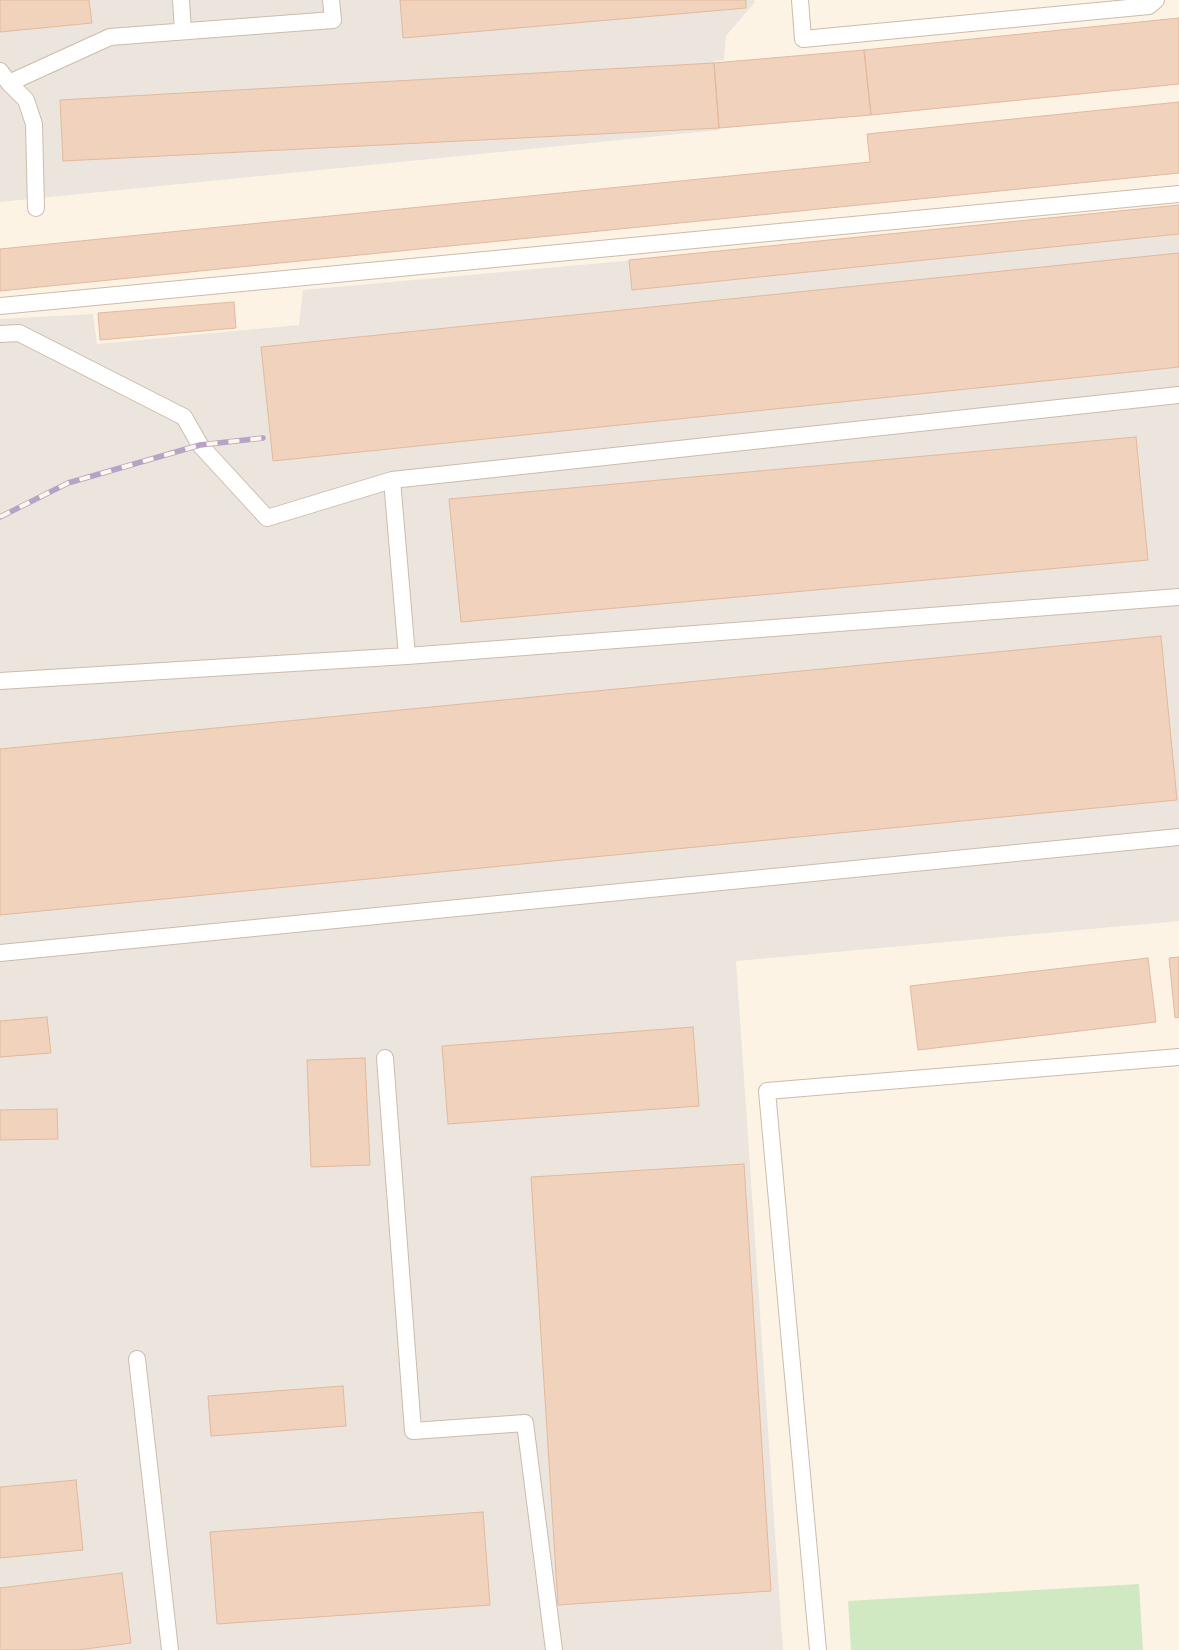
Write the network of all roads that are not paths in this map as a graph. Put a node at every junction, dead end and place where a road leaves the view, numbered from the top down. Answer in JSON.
{"nodes":[{"id":1,"x":180,"y":0,"type":"edge"},
{"id":2,"x":332,"y":0,"type":"edge"},
{"id":3,"x":800,"y":0,"type":"edge"},
{"id":4,"x":1156,"y":0,"type":"edge"},
{"id":5,"x":183,"y":32,"type":"junction"},
{"id":6,"x":5,"y":77,"type":"edge"},
{"id":7,"x":1179,"y":194,"type":"edge"},
{"id":8,"x":36,"y":208,"type":"dead end"},
{"id":9,"x":0,"y":306,"type":"edge"},
{"id":10,"x":0,"y":334,"type":"edge"},
{"id":11,"x":1179,"y":395,"type":"edge"},
{"id":12,"x":392,"y":480,"type":"junction"},
{"id":13,"x":1179,"y":597,"type":"edge"},
{"id":14,"x":407,"y":656,"type":"junction"},
{"id":15,"x":0,"y":681,"type":"edge"},
{"id":16,"x":1179,"y":837,"type":"edge"},
{"id":17,"x":0,"y":953,"type":"edge"},
{"id":18,"x":1179,"y":1057,"type":"edge"},
{"id":19,"x":385,"y":1058,"type":"dead end"},
{"id":20,"x":137,"y":1359,"type":"dead end"},
{"id":21,"x":170,"y":1650,"type":"edge"},
{"id":22,"x":554,"y":1650,"type":"edge"},
{"id":23,"x":818,"y":1650,"type":"edge"}],
"edges":[{"from":1,"to":5,"type":"lane"},
{"from":2,"to":5,"type":"lane"},
{"from":3,"to":4,"type":"lane"},
{"from":5,"to":6,"type":"lane"},
{"from":6,"to":8,"type":"lane"},
{"from":7,"to":9,"type":"lane"},
{"from":10,"to":12,"type":"lane"},
{"from":11,"to":12,"type":"lane"},
{"from":12,"to":14,"type":"lane"},
{"from":13,"to":14,"type":"lane"},
{"from":14,"to":15,"type":"lane"},
{"from":16,"to":17,"type":"lane"},
{"from":18,"to":23,"type":"lane"},
{"from":19,"to":22,"type":"lane"},
{"from":20,"to":21,"type":"lane"}]}
